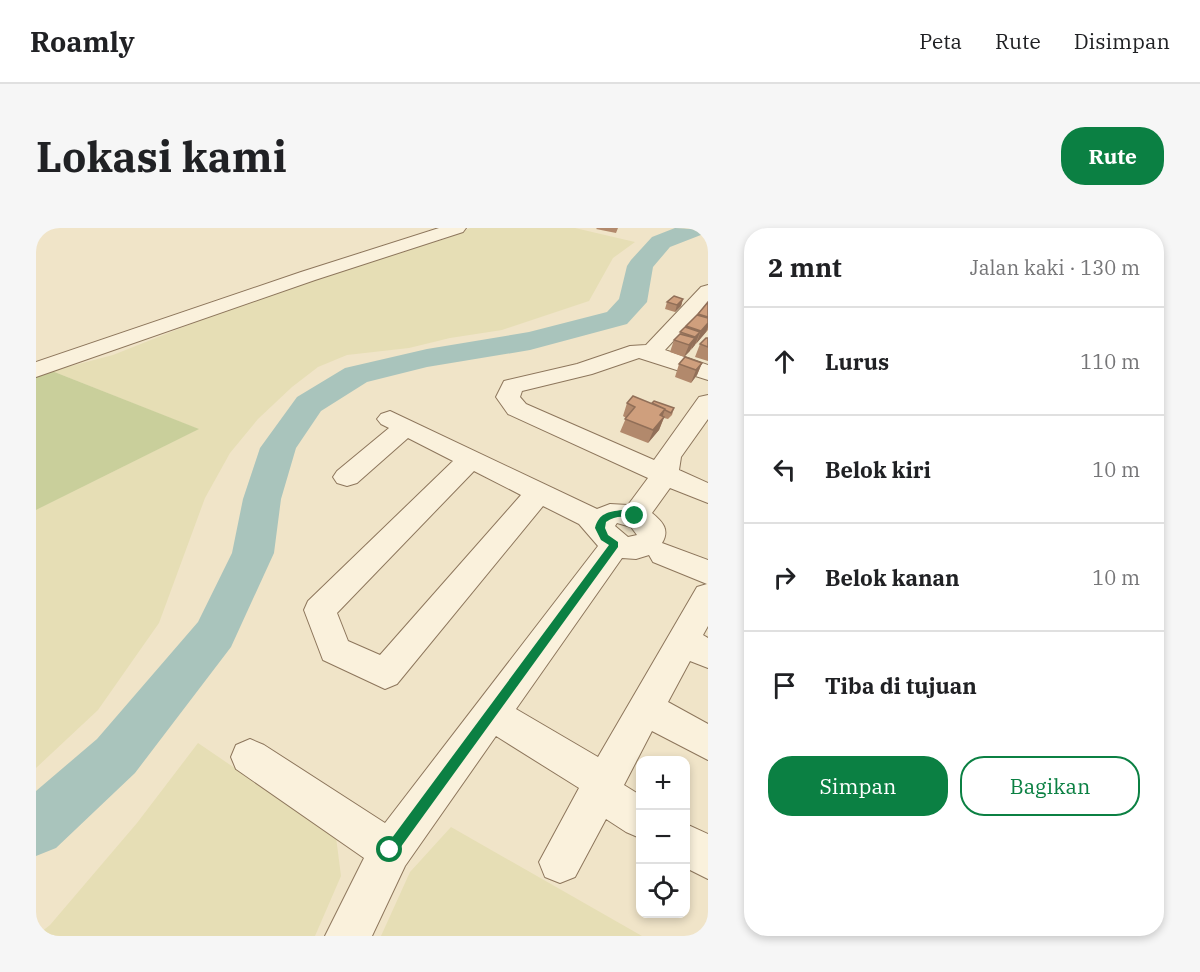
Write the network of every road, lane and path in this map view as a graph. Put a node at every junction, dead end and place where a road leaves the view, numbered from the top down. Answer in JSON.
{"nodes":[{"id":1,"x":457,"y":228,"type":"edge"},
{"id":2,"x":708,"y":291,"type":"edge"},
{"id":3,"x":651,"y":353,"type":"junction"},
{"id":4,"x":36,"y":370,"type":"edge"},
{"id":5,"x":708,"y":373,"type":"edge"},
{"id":6,"x":708,"y":402,"type":"edge"},
{"id":7,"x":470,"y":459,"type":"junction"},
{"id":8,"x":664,"y":476,"type":"junction"},
{"id":9,"x":347,"y":477,"type":"dead end"},
{"id":10,"x":539,"y":493,"type":"junction"},
{"id":11,"x":708,"y":494,"type":"edge"},
{"id":12,"x":617,"y":530,"type":"junction"},
{"id":13,"x":664,"y":554,"type":"dead end"},
{"id":14,"x":708,"y":573,"type":"edge"},
{"id":15,"x":708,"y":596,"type":"edge"},
{"id":16,"x":696,"y":647,"type":"edge"},
{"id":17,"x":645,"y":708,"type":"junction"},
{"id":18,"x":492,"y":714,"type":"junction"},
{"id":19,"x":708,"y":743,"type":"edge"},
{"id":20,"x":250,"y":757,"type":"dead end"},
{"id":21,"x":602,"y":787,"type":"junction"},
{"id":22,"x":636,"y":815,"type":"edge"},
{"id":23,"x":690,"y":847,"type":"edge"},
{"id":24,"x":390,"y":850,"type":"junction"},
{"id":25,"x":708,"y":858,"type":"edge"},
{"id":26,"x":560,"y":862,"type":"dead end"},
{"id":27,"x":348,"y":936,"type":"edge"}],
"edges":[{"from":1,"to":4,"type":"street"},
{"from":2,"to":3,"type":"street"},
{"from":3,"to":5,"type":"street"},
{"from":3,"to":8,"type":"street"},
{"from":6,"to":8,"type":"street"},
{"from":7,"to":9,"type":"street"},
{"from":7,"to":10,"type":"street"},
{"from":7,"to":10,"type":"street"},
{"from":8,"to":11,"type":"street"},
{"from":8,"to":12,"type":"street"},
{"from":10,"to":12,"type":"street"},
{"from":12,"to":18,"type":"street"},
{"from":13,"to":14,"type":"street"},
{"from":15,"to":16,"type":"street"},
{"from":16,"to":17,"type":"street"},
{"from":17,"to":19,"type":"street"},
{"from":17,"to":21,"type":"street"},
{"from":18,"to":21,"type":"street"},
{"from":18,"to":24,"type":"street"},
{"from":20,"to":24,"type":"street"},
{"from":21,"to":22,"type":"street"},
{"from":21,"to":26,"type":"street"},
{"from":23,"to":25,"type":"street"},
{"from":24,"to":27,"type":"street"}]}
